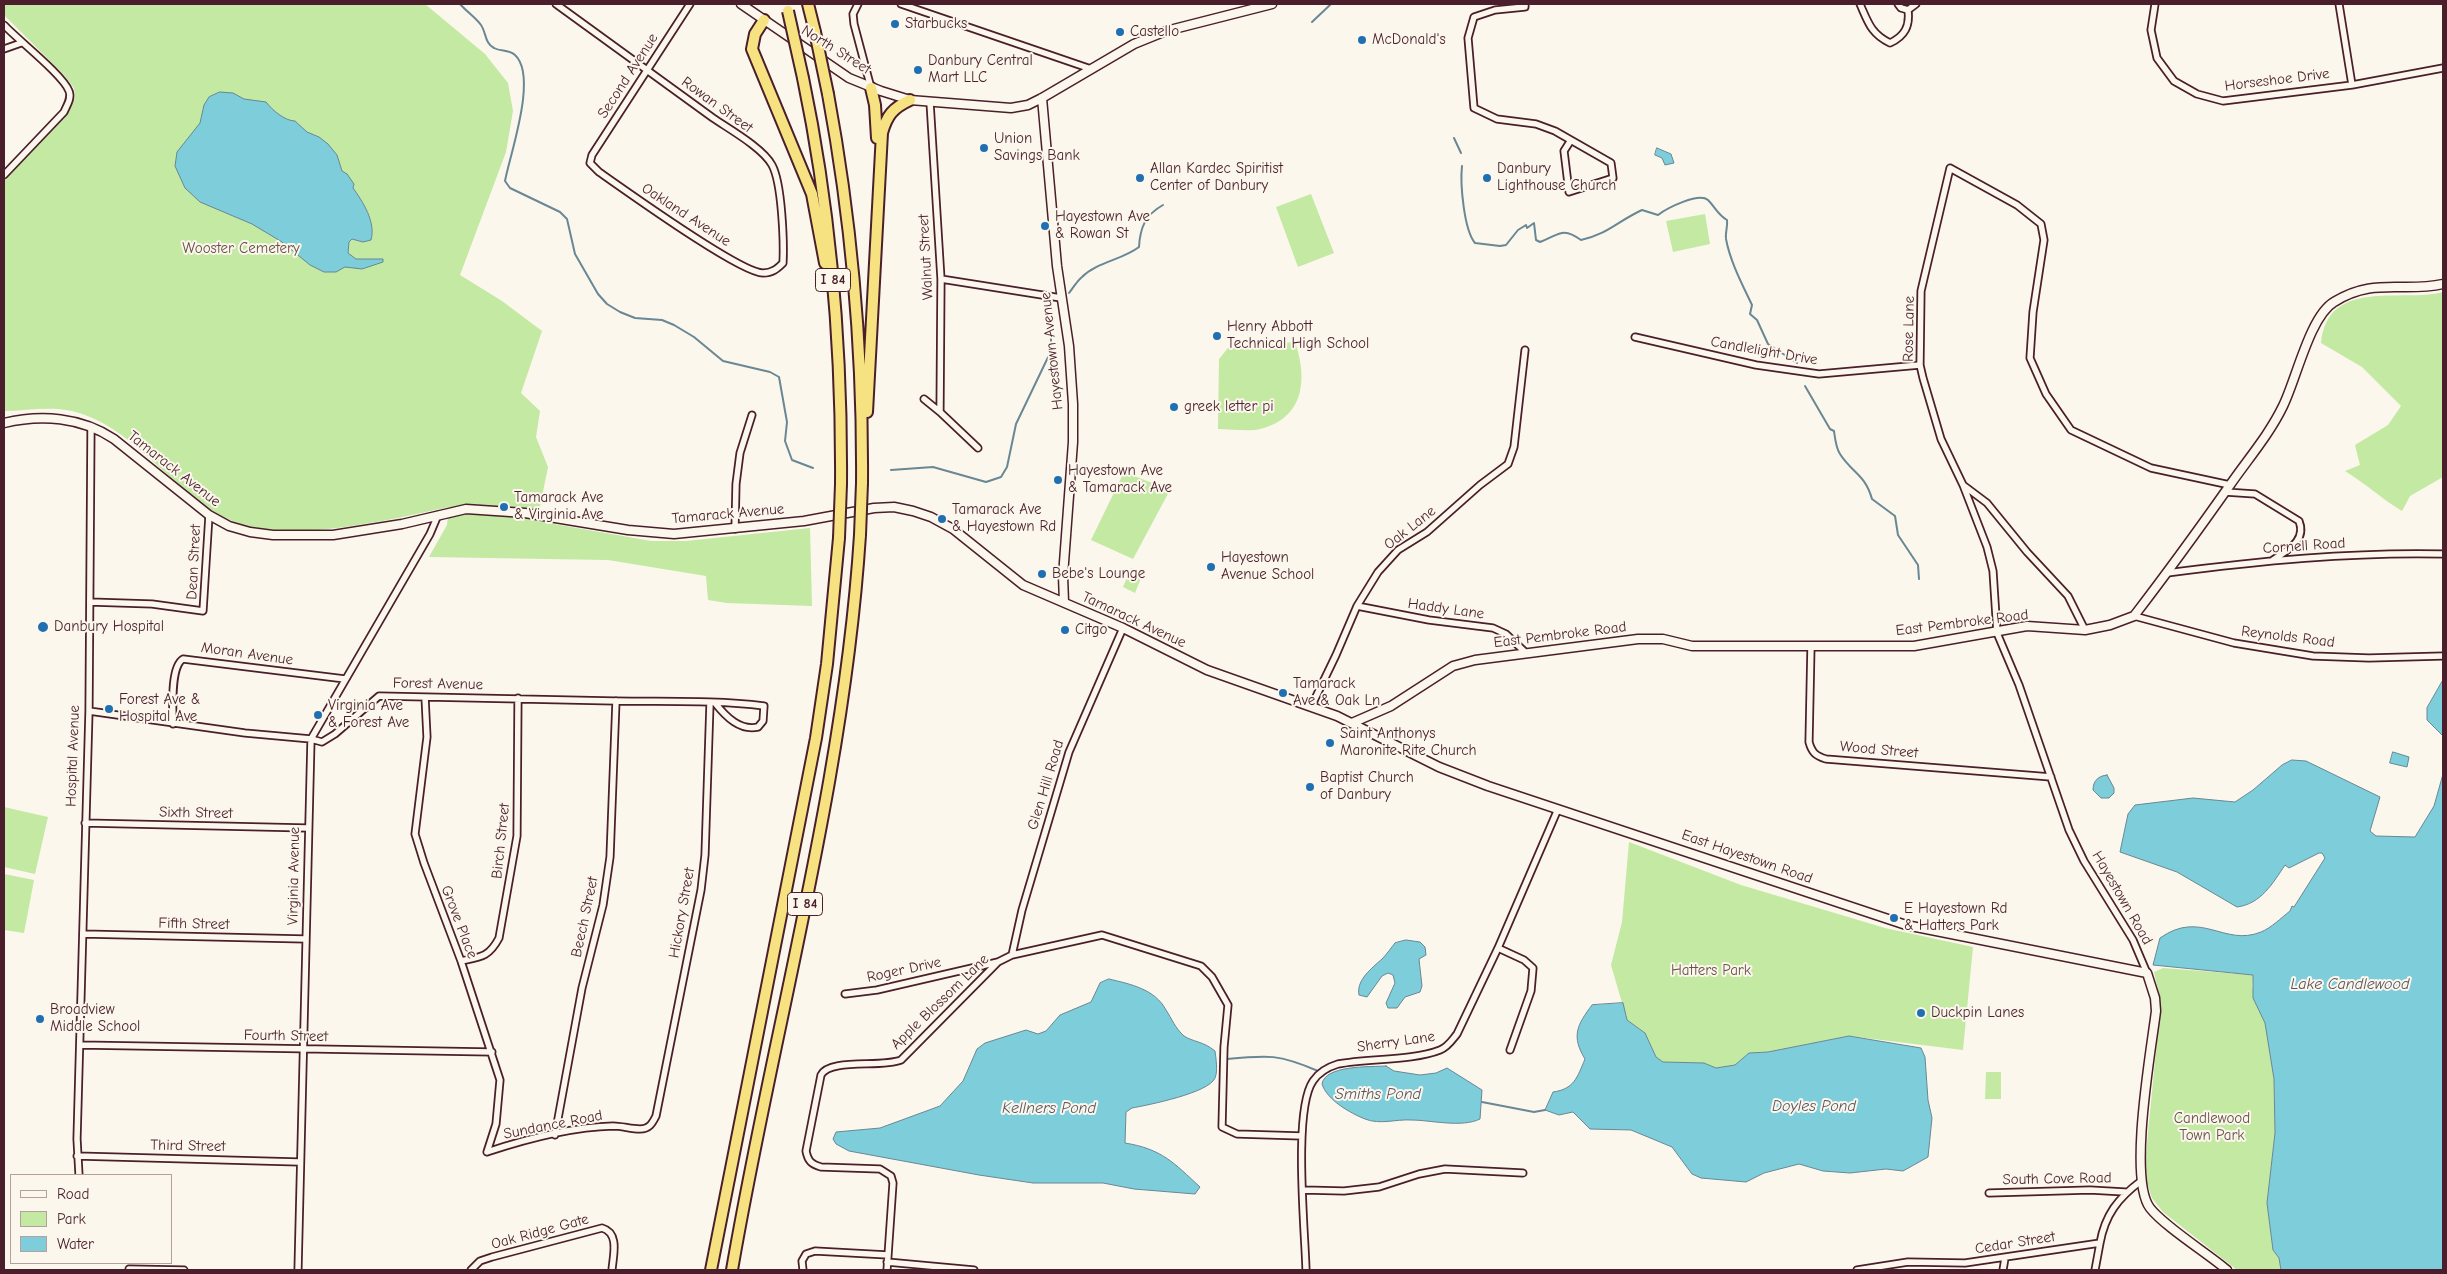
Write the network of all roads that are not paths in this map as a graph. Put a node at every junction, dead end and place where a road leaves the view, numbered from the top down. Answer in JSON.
{"nodes":[{"id":1,"x":556,"y":4,"type":"edge"},
{"id":2,"x":690,"y":4,"type":"edge"},
{"id":3,"x":741,"y":4,"type":"edge"},
{"id":4,"x":808,"y":4,"type":"edge"},
{"id":5,"x":858,"y":4,"type":"edge"},
{"id":6,"x":901,"y":4,"type":"edge"},
{"id":7,"x":1272,"y":4,"type":"edge"},
{"id":8,"x":1525,"y":4,"type":"edge"},
{"id":9,"x":1860,"y":4,"type":"edge"},
{"id":10,"x":1898,"y":4,"type":"edge"},
{"id":11,"x":1916,"y":4,"type":"edge"},
{"id":12,"x":2155,"y":4,"type":"edge"},
{"id":13,"x":2339,"y":4,"type":"edge"},
{"id":14,"x":787,"y":7,"type":"edge"},
{"id":15,"x":1908,"y":10,"type":"junction"},
{"id":16,"x":764,"y":20,"type":"junction"},
{"id":17,"x":4,"y":25,"type":"edge"},
{"id":18,"x":21,"y":43,"type":"junction"},
{"id":19,"x":4,"y":49,"type":"edge"},
{"id":20,"x":2443,"y":68,"type":"edge"},
{"id":21,"x":1092,"y":69,"type":"junction"},
{"id":22,"x":647,"y":70,"type":"junction"},
{"id":23,"x":2352,"y":85,"type":"junction"},
{"id":24,"x":871,"y":88,"type":"junction"},
{"id":25,"x":1042,"y":98,"type":"junction"},
{"id":26,"x":910,"y":100,"type":"junction"},
{"id":27,"x":930,"y":102,"type":"junction"},
{"id":28,"x":1571,"y":140,"type":"junction"},
{"id":29,"x":590,"y":163,"type":"joint"},
{"id":30,"x":878,"y":164,"type":"junction"},
{"id":31,"x":4,"y":176,"type":"edge"},
{"id":32,"x":775,"y":271,"type":"joint"},
{"id":33,"x":941,"y":278,"type":"junction"},
{"id":34,"x":2443,"y":284,"type":"edge"},
{"id":35,"x":1061,"y":298,"type":"junction"},
{"id":36,"x":1635,"y":337,"type":"dead end"},
{"id":37,"x":1525,"y":350,"type":"dead end"},
{"id":38,"x":1920,"y":365,"type":"junction"},
{"id":39,"x":840,"y":375,"type":"junction"},
{"id":40,"x":924,"y":399,"type":"dead end"},
{"id":41,"x":940,"y":412,"type":"junction"},
{"id":42,"x":752,"y":415,"type":"dead end"},
{"id":43,"x":4,"y":424,"type":"edge"},
{"id":44,"x":91,"y":428,"type":"junction"},
{"id":45,"x":978,"y":448,"type":"dead end"},
{"id":46,"x":862,"y":460,"type":"junction"},
{"id":47,"x":2230,"y":484,"type":"junction"},
{"id":48,"x":1963,"y":486,"type":"junction"},
{"id":49,"x":2225,"y":492,"type":"junction"},
{"id":50,"x":209,"y":515,"type":"junction"},
{"id":51,"x":438,"y":515,"type":"junction"},
{"id":52,"x":735,"y":529,"type":"junction"},
{"id":53,"x":2443,"y":554,"type":"edge"},
{"id":54,"x":2274,"y":560,"type":"junction"},
{"id":55,"x":2167,"y":573,"type":"junction"},
{"id":56,"x":90,"y":602,"type":"junction"},
{"id":57,"x":1064,"y":602,"type":"junction"},
{"id":58,"x":1357,"y":606,"type":"junction"},
{"id":59,"x":2134,"y":616,"type":"junction"},
{"id":60,"x":1122,"y":628,"type":"junction"},
{"id":61,"x":2085,"y":630,"type":"junction"},
{"id":62,"x":1997,"y":633,"type":"junction"},
{"id":63,"x":1811,"y":646,"type":"junction"},
{"id":64,"x":1525,"y":652,"type":"junction"},
{"id":65,"x":2443,"y":656,"type":"edge"},
{"id":66,"x":345,"y":680,"type":"junction"},
{"id":67,"x":425,"y":696,"type":"junction"},
{"id":68,"x":518,"y":698,"type":"junction"},
{"id":69,"x":616,"y":701,"type":"junction"},
{"id":70,"x":712,"y":703,"type":"junction"},
{"id":71,"x":1311,"y":707,"type":"junction"},
{"id":72,"x":89,"y":711,"type":"junction"},
{"id":73,"x":1352,"y":723,"type":"junction"},
{"id":74,"x":173,"y":724,"type":"junction"},
{"id":75,"x":311,"y":739,"type":"junction"},
{"id":76,"x":2051,"y":777,"type":"junction"},
{"id":77,"x":1558,"y":809,"type":"junction"},
{"id":78,"x":85,"y":823,"type":"junction"},
{"id":79,"x":307,"y":828,"type":"junction"},
{"id":80,"x":83,"y":934,"type":"junction"},
{"id":81,"x":305,"y":938,"type":"junction"},
{"id":82,"x":1498,"y":948,"type":"junction"},
{"id":83,"x":1012,"y":955,"type":"junction"},
{"id":84,"x":461,"y":961,"type":"junction"},
{"id":85,"x":998,"y":962,"type":"junction"},
{"id":86,"x":2146,"y":973,"type":"junction"},
{"id":87,"x":844,"y":994,"type":"dead end"},
{"id":88,"x":80,"y":1045,"type":"junction"},
{"id":89,"x":302,"y":1049,"type":"junction"},
{"id":90,"x":1510,"y":1050,"type":"dead end"},
{"id":91,"x":492,"y":1052,"type":"junction"},
{"id":92,"x":652,"y":1124,"type":"joint"},
{"id":93,"x":555,"y":1135,"type":"junction"},
{"id":94,"x":1302,"y":1136,"type":"junction"},
{"id":95,"x":487,"y":1152,"type":"joint"},
{"id":96,"x":77,"y":1156,"type":"junction"},
{"id":97,"x":299,"y":1162,"type":"junction"},
{"id":98,"x":1523,"y":1172,"type":"dead end"},
{"id":99,"x":78,"y":1174,"type":"edge"},
{"id":100,"x":2141,"y":1181,"type":"junction"},
{"id":101,"x":1304,"y":1190,"type":"junction"},
{"id":102,"x":2125,"y":1192,"type":"junction"},
{"id":103,"x":1989,"y":1193,"type":"dead end"},
{"id":104,"x":2100,"y":1243,"type":"junction"},
{"id":105,"x":888,"y":1258,"type":"junction"},
{"id":106,"x":2005,"y":1258,"type":"junction"},
{"id":107,"x":130,"y":1270,"type":"edge"},
{"id":108,"x":184,"y":1270,"type":"edge"},
{"id":109,"x":298,"y":1270,"type":"edge"},
{"id":110,"x":471,"y":1270,"type":"edge"},
{"id":111,"x":612,"y":1270,"type":"edge"},
{"id":112,"x":711,"y":1270,"type":"edge"},
{"id":113,"x":732,"y":1270,"type":"edge"},
{"id":114,"x":803,"y":1270,"type":"edge"},
{"id":115,"x":887,"y":1270,"type":"edge"},
{"id":116,"x":974,"y":1270,"type":"edge"},
{"id":117,"x":1306,"y":1270,"type":"edge"},
{"id":118,"x":1856,"y":1270,"type":"edge"},
{"id":119,"x":2003,"y":1270,"type":"edge"},
{"id":120,"x":2095,"y":1270,"type":"edge"},
{"id":121,"x":2227,"y":1270,"type":"edge"}],
"edges":[{"from":1,"to":22,"type":"street","name":"Rowan Street"},
{"from":2,"to":22,"type":"street","name":"Second Avenue"},
{"from":3,"to":16,"type":"street","name":"North Street"},
{"from":4,"to":46,"type":"highway","number":"I 84","bridge":true},
{"from":5,"to":24,"type":"street"},
{"from":6,"to":21,"type":"street"},
{"from":7,"to":21,"type":"street","name":"North Street"},
{"from":8,"to":28,"type":"street"},
{"from":9,"to":15,"type":"street"},
{"from":10,"to":15,"type":"street"},
{"from":11,"to":15,"type":"street"},
{"from":12,"to":23,"type":"street","name":"Horseshoe Drive"},
{"from":13,"to":23,"type":"street"},
{"from":14,"to":39,"type":"highway","number":"I 84","bridge":true},
{"from":16,"to":24,"type":"street","name":"North Street"},
{"from":16,"to":39,"type":"highway"},
{"from":17,"to":18,"type":"street"},
{"from":18,"to":19,"type":"street"},
{"from":18,"to":31,"type":"street"},
{"from":20,"to":23,"type":"street","name":"Horseshoe Drive"},
{"from":21,"to":25,"type":"street","name":"North Street"},
{"from":22,"to":29,"type":"street","name":"Second Avenue"},
{"from":22,"to":32,"type":"street","name":"Rowan Street"},
{"from":24,"to":26,"type":"street","name":"North Street"},
{"from":24,"to":30,"type":"highway"},
{"from":25,"to":27,"type":"street","name":"North Street"},
{"from":25,"to":35,"type":"street","name":"Hayestown Avenue"},
{"from":26,"to":27,"type":"street","name":"North Street"},
{"from":26,"to":30,"type":"highway"},
{"from":27,"to":33,"type":"street","name":"Walnut Street"},
{"from":28,"to":28,"type":"street"},
{"from":29,"to":32,"type":"street","name":"Oakland Avenue"},
{"from":30,"to":46,"type":"highway"},
{"from":33,"to":35,"type":"street"},
{"from":33,"to":41,"type":"street","name":"Walnut Street"},
{"from":34,"to":47,"type":"street"},
{"from":35,"to":57,"type":"street","name":"Hayestown Avenue"},
{"from":36,"to":38,"type":"street","name":"Candlelight Drive"},
{"from":37,"to":58,"type":"street","name":"Oak Lane"},
{"from":38,"to":47,"type":"street","name":"Rose Lane"},
{"from":38,"to":48,"type":"street","name":"Rose Lane"},
{"from":39,"to":112,"type":"highway","number":"I 84","bridge":true},
{"from":40,"to":41,"type":"street"},
{"from":41,"to":45,"type":"street"},
{"from":42,"to":52,"type":"street"},
{"from":43,"to":44,"type":"street"},
{"from":44,"to":50,"type":"street","name":"Tamarack Avenue"},
{"from":44,"to":56,"type":"street","name":"Hospital Avenue"},
{"from":46,"to":113,"type":"highway","number":"I 84","bridge":true},
{"from":47,"to":49,"type":"street"},
{"from":48,"to":61,"type":"street"},
{"from":48,"to":62,"type":"street","name":"Rose Lane"},
{"from":49,"to":54,"type":"street"},
{"from":49,"to":55,"type":"street"},
{"from":50,"to":51,"type":"street","name":"Tamarack Avenue"},
{"from":50,"to":56,"type":"street","name":"Dean Street"},
{"from":51,"to":52,"type":"street","name":"Tamarack Avenue"},
{"from":51,"to":66,"type":"street","name":"Virginia Avenue"},
{"from":52,"to":57,"type":"street","name":"Tamarack Avenue"},
{"from":53,"to":54,"type":"street","name":"Cornell Road"},
{"from":54,"to":55,"type":"street","name":"Cornell Road"},
{"from":55,"to":59,"type":"street"},
{"from":56,"to":72,"type":"street","name":"Hospital Avenue"},
{"from":57,"to":60,"type":"street","name":"Tamarack Avenue"},
{"from":58,"to":64,"type":"street","name":"Haddy Lane"},
{"from":58,"to":71,"type":"street","name":"Oak Lane"},
{"from":59,"to":61,"type":"street","name":"East Pembroke Road"},
{"from":59,"to":65,"type":"street","name":"Reynolds Road"},
{"from":60,"to":71,"type":"street","name":"Tamarack Avenue"},
{"from":60,"to":83,"type":"street","name":"Glen Hill Road"},
{"from":61,"to":62,"type":"street","name":"East Pembroke Road"},
{"from":62,"to":63,"type":"street","name":"East Pembroke Road"},
{"from":62,"to":76,"type":"street","name":"Hayestown Road"},
{"from":63,"to":64,"type":"street","name":"East Pembroke Road"},
{"from":63,"to":76,"type":"street","name":"Wood Street"},
{"from":64,"to":73,"type":"street","name":"East Pembroke Road"},
{"from":66,"to":74,"type":"street","name":"Moran Avenue"},
{"from":66,"to":75,"type":"street","name":"Virginia Avenue"},
{"from":67,"to":68,"type":"street","name":"Forest Avenue"},
{"from":67,"to":75,"type":"street","name":"Forest Avenue"},
{"from":67,"to":84,"type":"street","name":"Grove Place"},
{"from":68,"to":69,"type":"street","name":"Forest Avenue"},
{"from":68,"to":84,"type":"street","name":"Birch Street"},
{"from":69,"to":70,"type":"street","name":"Forest Avenue"},
{"from":69,"to":93,"type":"street","name":"Beech Street"},
{"from":70,"to":70,"type":"street","name":"Forest Avenue"},
{"from":70,"to":92,"type":"street","name":"Hickory Street"},
{"from":71,"to":73,"type":"street","name":"Tamarack Avenue"},
{"from":72,"to":74,"type":"street","name":"Forest Avenue"},
{"from":72,"to":78,"type":"street","name":"Hospital Avenue"},
{"from":73,"to":77,"type":"street","name":"East Hayestown Road"},
{"from":74,"to":75,"type":"street","name":"Forest Avenue"},
{"from":75,"to":79,"type":"street","name":"Virginia Avenue"},
{"from":76,"to":86,"type":"street","name":"Hayestown Road"},
{"from":77,"to":82,"type":"street","name":"Sherry Lane"},
{"from":77,"to":86,"type":"street","name":"East Hayestown Road"},
{"from":78,"to":79,"type":"street","name":"Sixth Street"},
{"from":78,"to":80,"type":"street","name":"Hospital Avenue"},
{"from":79,"to":81,"type":"street","name":"Virginia Avenue"},
{"from":80,"to":81,"type":"street","name":"Fifth Street"},
{"from":80,"to":88,"type":"street","name":"Hospital Avenue"},
{"from":81,"to":89,"type":"street","name":"Virginia Avenue"},
{"from":82,"to":90,"type":"street"},
{"from":82,"to":94,"type":"street","name":"Sherry Lane"},
{"from":83,"to":85,"type":"street","name":"Apple Blossom Lane"},
{"from":83,"to":94,"type":"street","name":"Apple Blossom Lane"},
{"from":84,"to":91,"type":"street","name":"Grove Place"},
{"from":85,"to":87,"type":"street","name":"Roger Drive"},
{"from":85,"to":105,"type":"street","name":"Apple Blossom Lane"},
{"from":86,"to":100,"type":"street","name":"Hayestown Road"},
{"from":88,"to":89,"type":"street","name":"Fourth Street"},
{"from":88,"to":96,"type":"street","name":"Hospital Avenue"},
{"from":89,"to":91,"type":"street","name":"Fourth Street"},
{"from":89,"to":97,"type":"street","name":"Virginia Avenue"},
{"from":91,"to":95,"type":"street","name":"Grove Place"},
{"from":92,"to":93,"type":"street","name":"Sundance Road"},
{"from":93,"to":95,"type":"street","name":"Sundance Road"},
{"from":94,"to":101,"type":"street","name":"Sherry Lane"},
{"from":96,"to":97,"type":"street","name":"Third Street"},
{"from":96,"to":99,"type":"street","name":"Hospital Avenue"},
{"from":97,"to":109,"type":"street","name":"Virginia Avenue"},
{"from":98,"to":101,"type":"street"},
{"from":100,"to":102,"type":"street"},
{"from":100,"to":121,"type":"street","name":"Hayestown Road"},
{"from":101,"to":117,"type":"street","name":"Sherry Lane"},
{"from":102,"to":103,"type":"street","name":"South Cove Road"},
{"from":102,"to":104,"type":"street"},
{"from":104,"to":106,"type":"street","name":"Cedar Street"},
{"from":104,"to":120,"type":"street"},
{"from":105,"to":114,"type":"street"},
{"from":105,"to":115,"type":"street"},
{"from":105,"to":116,"type":"street"},
{"from":106,"to":118,"type":"street","name":"Cedar Street"},
{"from":106,"to":119,"type":"street"},
{"from":107,"to":108,"type":"street"},
{"from":110,"to":111,"type":"street","name":"Oak Ridge Gate"}]}
